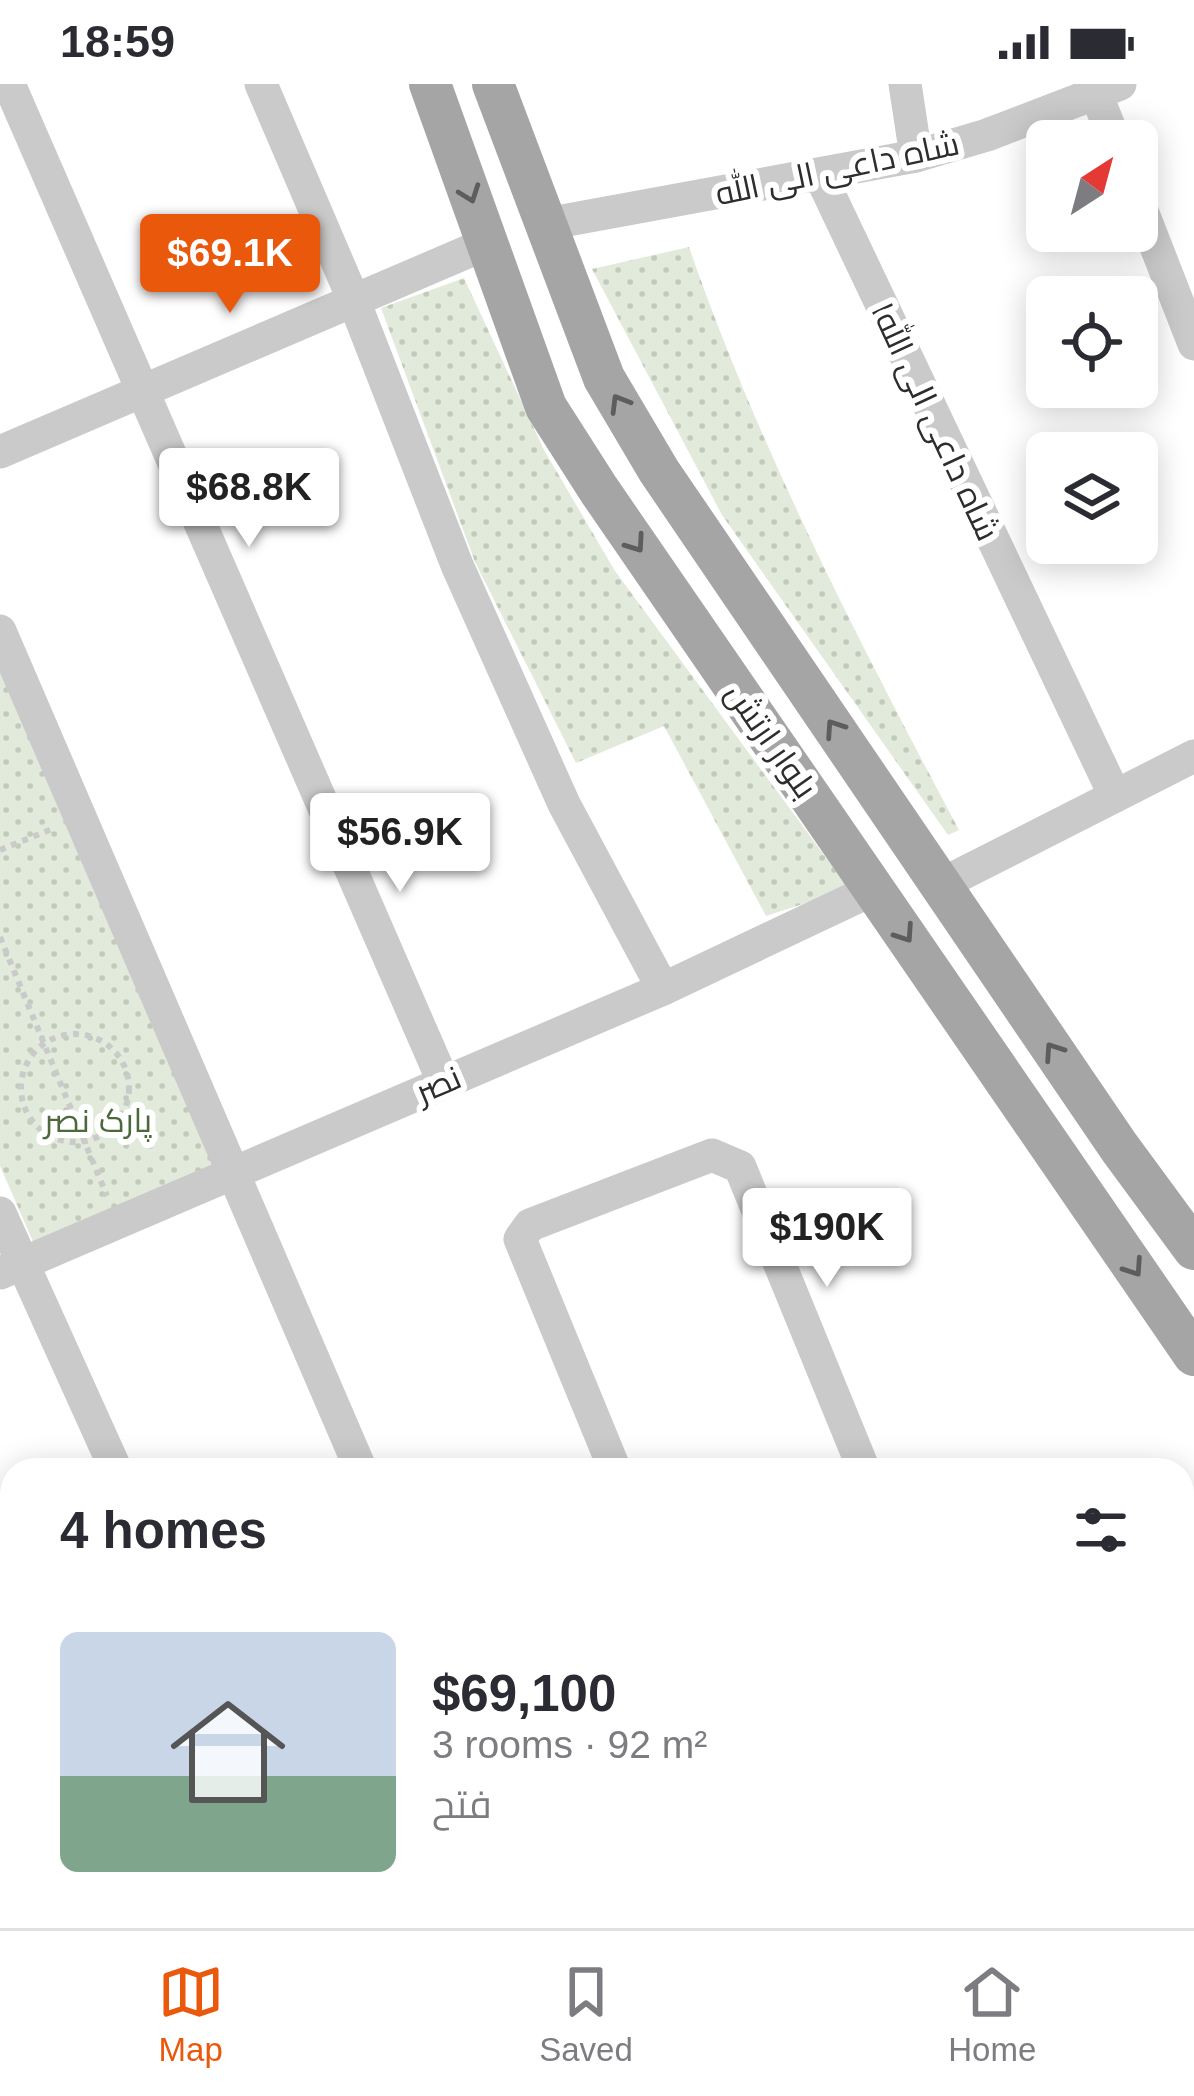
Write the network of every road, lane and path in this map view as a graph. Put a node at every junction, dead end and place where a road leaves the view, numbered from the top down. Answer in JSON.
{"nodes":[{"id":1,"x":9,"y":84,"type":"edge"},
{"id":2,"x":261,"y":84,"type":"edge"},
{"id":3,"x":430,"y":84,"type":"edge"},
{"id":4,"x":494,"y":84,"type":"edge"},
{"id":5,"x":905,"y":84,"type":"edge"},
{"id":6,"x":1108,"y":89,"type":"edge"},
{"id":7,"x":1112,"y":120,"type":"edge"},
{"id":8,"x":916,"y":156,"type":"junction"},
{"id":9,"x":820,"y":175,"type":"junction"},
{"id":10,"x":546,"y":224,"type":"junction"},
{"id":11,"x":488,"y":243,"type":"junction"},
{"id":12,"x":1158,"y":252,"type":"edge"},
{"id":13,"x":354,"y":301,"type":"junction"},
{"id":14,"x":1194,"y":344,"type":"edge"},
{"id":15,"x":142,"y":392,"type":"junction"},
{"id":16,"x":0,"y":452,"type":"edge"},
{"id":17,"x":0,"y":631,"type":"edge"},
{"id":18,"x":1190,"y":769,"type":"edge"},
{"id":19,"x":1115,"y":796,"type":"junction"},
{"id":20,"x":79,"y":818,"type":"junction"},
{"id":21,"x":0,"y":850,"type":"edge"},
{"id":22,"x":940,"y":885,"type":"junction"},
{"id":23,"x":874,"y":889,"type":"junction"},
{"id":24,"x":0,"y":937,"type":"edge"},
{"id":25,"x":663,"y":988,"type":"junction"},
{"id":26,"x":44,"y":1043,"type":"junction"},
{"id":27,"x":443,"y":1082,"type":"junction"},
{"id":28,"x":84,"y":1142,"type":"junction"},
{"id":29,"x":230,"y":1172,"type":"junction"},
{"id":30,"x":0,"y":1214,"type":"edge"},
{"id":31,"x":118,"y":1222,"type":"junction"},
{"id":32,"x":1194,"y":1249,"type":"edge"},
{"id":33,"x":11,"y":1268,"type":"edge"},
{"id":34,"x":1194,"y":1355,"type":"edge"},
{"id":35,"x":110,"y":1458,"type":"edge"},
{"id":36,"x":356,"y":1458,"type":"edge"},
{"id":37,"x":609,"y":1458,"type":"edge"},
{"id":38,"x":859,"y":1458,"type":"edge"}],
"edges":[{"from":1,"to":15,"type":"street"},
{"from":2,"to":13,"type":"street"},
{"from":3,"to":11,"type":"main road","name":"بلوار ارتش","one_way":true},
{"from":4,"to":10,"type":"main road","name":"بلوار ارتش"},
{"from":5,"to":8,"type":"street"},
{"from":6,"to":7,"type":"street"},
{"from":6,"to":8,"type":"street","name":"شاه داعی الی الله"},
{"from":8,"to":9,"type":"street","name":"شاه داعی الی الله"},
{"from":9,"to":10,"type":"street","name":"شاه داعی الی الله"},
{"from":9,"to":19,"type":"street","name":"شاه داعی الی الله۱"},
{"from":22,"to":10,"type":"main road","name":"بلوار ارتش","one_way":true},
{"from":11,"to":13,"type":"street"},
{"from":11,"to":23,"type":"main road","name":"بلوار ارتش","one_way":true},
{"from":12,"to":14,"type":"street"},
{"from":13,"to":15,"type":"street"},
{"from":13,"to":25,"type":"street"},
{"from":15,"to":16,"type":"street"},
{"from":15,"to":27,"type":"street"},
{"from":17,"to":20,"type":"street"},
{"from":18,"to":19,"type":"street"},
{"from":19,"to":22,"type":"street"},
{"from":20,"to":21,"type":"path"},
{"from":20,"to":29,"type":"street"},
{"from":32,"to":22,"type":"main road","name":"بلوار ارتش","one_way":true},
{"from":23,"to":25,"type":"street","name":"نصر"},
{"from":23,"to":34,"type":"main road","name":"بلوار ارتش","one_way":true},
{"from":24,"to":26,"type":"path"},
{"from":25,"to":27,"type":"street","name":"نصر"},
{"from":26,"to":28,"type":"path"},
{"from":26,"to":28,"type":"path"},
{"from":26,"to":28,"type":"path"},
{"from":27,"to":29,"type":"street","name":"نصر"},
{"from":28,"to":31,"type":"path"},
{"from":29,"to":31,"type":"street","name":"نصر"},
{"from":29,"to":36,"type":"street"},
{"from":30,"to":33,"type":"street"},
{"from":31,"to":33,"type":"street","name":"نصر"},
{"from":33,"to":35,"type":"street"},
{"from":37,"to":38,"type":"street"}]}
